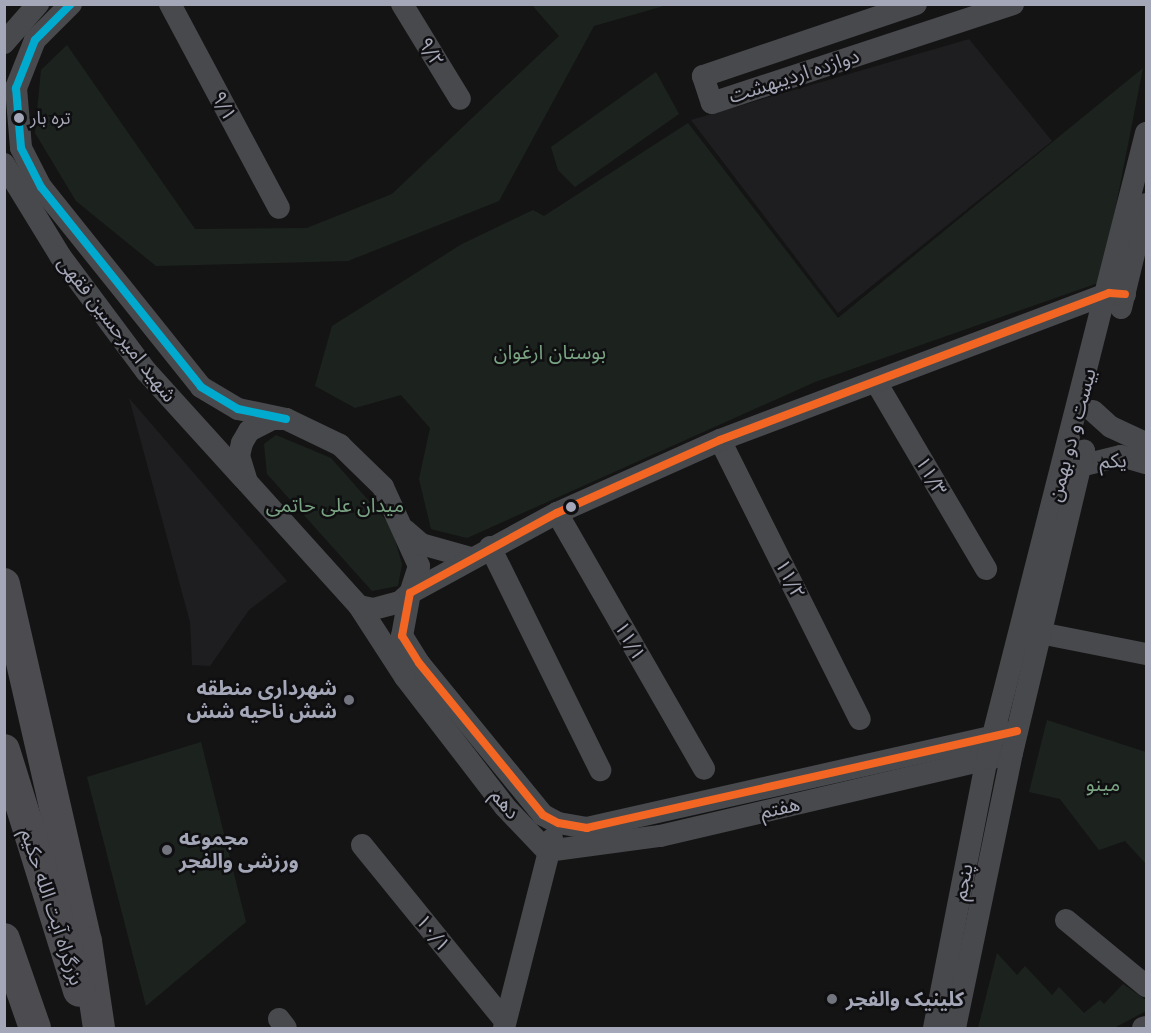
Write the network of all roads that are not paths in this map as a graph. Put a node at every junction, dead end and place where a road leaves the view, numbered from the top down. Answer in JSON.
{"nodes":[{"id":1,"x":39,"y":4,"type":"edge"},
{"id":2,"x":71,"y":4,"type":"edge"},
{"id":3,"x":170,"y":4,"type":"edge"},
{"id":4,"x":402,"y":4,"type":"edge"},
{"id":5,"x":916,"y":4,"type":"edge"},
{"id":6,"x":1012,"y":4,"type":"edge"},
{"id":7,"x":4,"y":44,"type":"edge"},
{"id":8,"x":460,"y":99,"type":"dead end"},
{"id":9,"x":1146,"y":133,"type":"edge"},
{"id":10,"x":4,"y":164,"type":"edge"},
{"id":11,"x":1146,"y":204,"type":"edge"},
{"id":12,"x":279,"y":208,"type":"dead end"},
{"id":13,"x":1117,"y":293,"type":"junction"},
{"id":14,"x":876,"y":382,"type":"junction"},
{"id":15,"x":1093,"y":411,"type":"junction"},
{"id":16,"x":286,"y":419,"type":"junction"},
{"id":17,"x":720,"y":440,"type":"junction"},
{"id":18,"x":1146,"y":443,"type":"edge"},
{"id":19,"x":1146,"y":463,"type":"edge"},
{"id":20,"x":1080,"y":466,"type":"junction"},
{"id":21,"x":247,"y":482,"type":"junction"},
{"id":22,"x":557,"y":513,"type":"junction"},
{"id":23,"x":402,"y":527,"type":"junction"},
{"id":24,"x":480,"y":553,"type":"junction"},
{"id":25,"x":986,"y":569,"type":"dead end"},
{"id":26,"x":4,"y":584,"type":"edge"},
{"id":27,"x":410,"y":593,"type":"junction"},
{"id":28,"x":359,"y":606,"type":"junction"},
{"id":29,"x":1040,"y":633,"type":"junction"},
{"id":30,"x":1146,"y":654,"type":"edge"},
{"id":31,"x":860,"y":719,"type":"dead end"},
{"id":32,"x":1017,"y":731,"type":"junction"},
{"id":33,"x":993,"y":736,"type":"junction"},
{"id":34,"x":4,"y":750,"type":"edge"},
{"id":35,"x":1012,"y":753,"type":"junction"},
{"id":36,"x":987,"y":759,"type":"junction"},
{"id":37,"x":704,"y":769,"type":"dead end"},
{"id":38,"x":600,"y":770,"type":"dead end"},
{"id":39,"x":558,"y":823,"type":"junction"},
{"id":40,"x":362,"y":844,"type":"dead end"},
{"id":41,"x":547,"y":851,"type":"junction"},
{"id":42,"x":1066,"y":920,"type":"dead end"},
{"id":43,"x":4,"y":939,"type":"edge"},
{"id":44,"x":1146,"y":986,"type":"edge"},
{"id":45,"x":504,"y":1025,"type":"edge"},
{"id":46,"x":35,"y":1029,"type":"edge"},
{"id":47,"x":92,"y":1029,"type":"edge"},
{"id":48,"x":99,"y":1029,"type":"edge"},
{"id":49,"x":933,"y":1029,"type":"edge"},
{"id":50,"x":955,"y":1029,"type":"edge"}],
"edges":[{"from":1,"to":7,"type":"street"},
{"from":2,"to":16,"type":"street","name":"شهید امیرحسین فقهی"},
{"from":3,"to":12,"type":"street","name":"۹/۱"},
{"from":4,"to":8,"type":"street","name":"۹/۲"},
{"from":5,"to":6,"type":"street","name":"دوازده اردیبهشت"},
{"from":9,"to":13,"type":"street","name":"بیست و دو بهمن"},
{"from":10,"to":21,"type":"street","name":"شهید امیرحسین فقهی"},
{"from":11,"to":13,"type":"street","name":"بیست و دو بهمن"},
{"from":13,"to":14,"type":"street"},
{"from":13,"to":15,"type":"street","name":"بیست و دو بهمن"},
{"from":13,"to":33,"type":"street","name":"بیست و دو بهمن"},
{"from":14,"to":17,"type":"street"},
{"from":14,"to":25,"type":"street","name":"۱۱/۳"},
{"from":15,"to":18,"type":"street","name":"یکم"},
{"from":15,"to":20,"type":"street","name":"بیست و دو بهمن"},
{"from":16,"to":21,"type":"street"},
{"from":16,"to":23,"type":"street"},
{"from":17,"to":22,"type":"street"},
{"from":17,"to":31,"type":"street","name":"۱۱/۲"},
{"from":19,"to":20,"type":"street","name":"یکم"},
{"from":20,"to":29,"type":"street","name":"بیست و دو بهمن"},
{"from":21,"to":28,"type":"street"},
{"from":22,"to":24,"type":"street"},
{"from":22,"to":37,"type":"street","name":"۱۱/۱"},
{"from":23,"to":24,"type":"street"},
{"from":23,"to":27,"type":"street"},
{"from":24,"to":27,"type":"street"},
{"from":24,"to":38,"type":"street"},
{"from":26,"to":48,"type":"highway"},
{"from":27,"to":28,"type":"street"},
{"from":27,"to":39,"type":"street","name":"دهم"},
{"from":28,"to":41,"type":"street","name":"دهم"},
{"from":29,"to":30,"type":"street"},
{"from":29,"to":32,"type":"street","name":"بیست و دو بهمن"},
{"from":32,"to":33,"type":"street","name":"هفتم"},
{"from":32,"to":35,"type":"street","name":"بیست و دو بهمن"},
{"from":33,"to":36,"type":"street","name":"پنجم"},
{"from":33,"to":39,"type":"street","name":"هفتم"},
{"from":34,"to":47,"type":"highway","name":"بزرگراه آیت الله حکیم"},
{"from":35,"to":36,"type":"street","name":"هفتم"},
{"from":35,"to":50,"type":"street","name":"پنجم"},
{"from":36,"to":41,"type":"street","name":"هفتم"},
{"from":36,"to":49,"type":"street","name":"پنجم"},
{"from":39,"to":41,"type":"street"},
{"from":40,"to":45,"type":"street","name":"۱۰/۱"},
{"from":41,"to":45,"type":"street"},
{"from":42,"to":44,"type":"street"},
{"from":43,"to":46,"type":"highway"}]}
